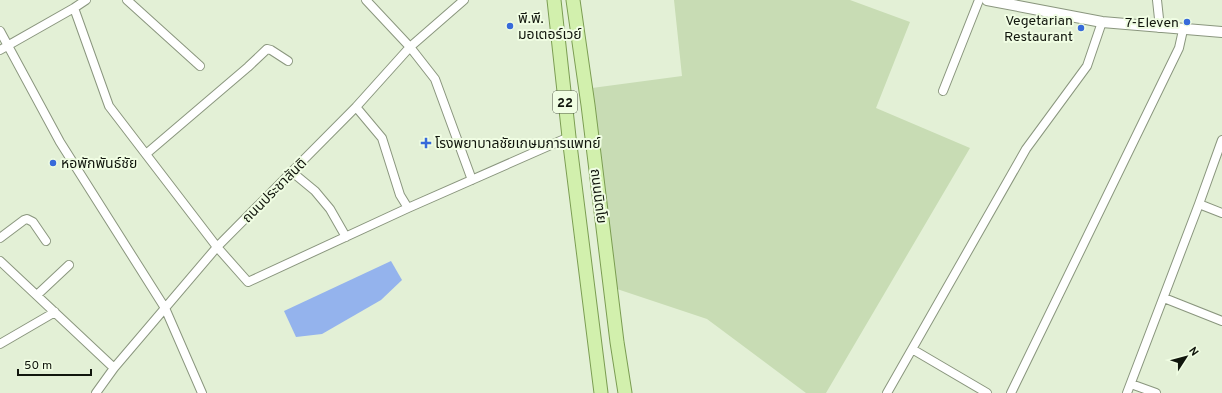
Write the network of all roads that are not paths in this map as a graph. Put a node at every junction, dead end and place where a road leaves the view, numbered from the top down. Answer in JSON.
{"nodes":[{"id":1,"x":86,"y":0,"type":"edge"},
{"id":2,"x":127,"y":0,"type":"edge"},
{"id":3,"x":366,"y":0,"type":"edge"},
{"id":4,"x":464,"y":0,"type":"edge"},
{"id":5,"x":554,"y":0,"type":"edge"},
{"id":6,"x":573,"y":0,"type":"edge"},
{"id":7,"x":980,"y":0,"type":"edge"},
{"id":8,"x":987,"y":0,"type":"edge"},
{"id":9,"x":1157,"y":0,"type":"edge"},
{"id":10,"x":1023,"y":3,"type":"edge"},
{"id":11,"x":74,"y":8,"type":"junction"},
{"id":12,"x":1102,"y":22,"type":"junction"},
{"id":13,"x":1160,"y":28,"type":"junction"},
{"id":14,"x":1184,"y":30,"type":"junction"},
{"id":15,"x":0,"y":31,"type":"edge"},
{"id":16,"x":1222,"y":32,"type":"edge"},
{"id":17,"x":8,"y":46,"type":"junction"},
{"id":18,"x":410,"y":46,"type":"junction"},
{"id":19,"x":0,"y":50,"type":"edge"},
{"id":20,"x":288,"y":61,"type":"dead end"},
{"id":21,"x":200,"y":66,"type":"dead end"},
{"id":22,"x":943,"y":91,"type":"dead end"},
{"id":23,"x":356,"y":107,"type":"junction"},
{"id":24,"x":568,"y":137,"type":"junction"},
{"id":25,"x":1222,"y":140,"type":"edge"},
{"id":26,"x":146,"y":154,"type":"junction"},
{"id":27,"x":292,"y":172,"type":"junction"},
{"id":28,"x":472,"y":180,"type":"junction"},
{"id":29,"x":599,"y":200,"type":"junction"},
{"id":30,"x":577,"y":203,"type":"junction"},
{"id":31,"x":1199,"y":204,"type":"junction"},
{"id":32,"x":408,"y":208,"type":"junction"},
{"id":33,"x":1222,"y":213,"type":"edge"},
{"id":34,"x":346,"y":237,"type":"junction"},
{"id":35,"x":0,"y":238,"type":"edge"},
{"id":36,"x":46,"y":241,"type":"dead end"},
{"id":37,"x":217,"y":247,"type":"junction"},
{"id":38,"x":0,"y":261,"type":"edge"},
{"id":39,"x":69,"y":265,"type":"dead end"},
{"id":40,"x":3,"y":269,"type":"edge"},
{"id":41,"x":37,"y":295,"type":"junction"},
{"id":42,"x":1164,"y":298,"type":"junction"},
{"id":43,"x":165,"y":308,"type":"junction"},
{"id":44,"x":55,"y":312,"type":"junction"},
{"id":45,"x":1222,"y":321,"type":"edge"},
{"id":46,"x":0,"y":344,"type":"edge"},
{"id":47,"x":912,"y":349,"type":"junction"},
{"id":48,"x":114,"y":368,"type":"junction"},
{"id":49,"x":1130,"y":384,"type":"junction"},
{"id":50,"x":97,"y":393,"type":"edge"},
{"id":51,"x":202,"y":393,"type":"edge"},
{"id":52,"x":601,"y":393,"type":"edge"},
{"id":53,"x":625,"y":393,"type":"edge"},
{"id":54,"x":886,"y":393,"type":"edge"},
{"id":55,"x":987,"y":393,"type":"edge"},
{"id":56,"x":1011,"y":393,"type":"edge"},
{"id":57,"x":1127,"y":393,"type":"edge"},
{"id":58,"x":1156,"y":393,"type":"edge"}],
"edges":[{"from":1,"to":11,"type":"street"},
{"from":2,"to":21,"type":"street"},
{"from":3,"to":18,"type":"street"},
{"from":4,"to":18,"type":"street","name":"ถนนประชาสันติ"},
{"from":5,"to":24,"type":"main road","name":"ถนนนิตโย","number":"22"},
{"from":6,"to":29,"type":"main road","name":"ถนนนิตโย","number":"22"},
{"from":7,"to":22,"type":"street"},
{"from":8,"to":10,"type":"street"},
{"from":9,"to":13,"type":"street"},
{"from":10,"to":12,"type":"street"},
{"from":11,"to":17,"type":"street"},
{"from":11,"to":26,"type":"street"},
{"from":12,"to":13,"type":"street"},
{"from":12,"to":47,"type":"street"},
{"from":13,"to":14,"type":"street"},
{"from":14,"to":16,"type":"street"},
{"from":14,"to":56,"type":"street"},
{"from":15,"to":17,"type":"street"},
{"from":17,"to":19,"type":"street"},
{"from":17,"to":43,"type":"street"},
{"from":18,"to":23,"type":"street","name":"ถนนประชาสันติ"},
{"from":18,"to":28,"type":"street"},
{"from":20,"to":26,"type":"street"},
{"from":23,"to":27,"type":"street","name":"ถนนประชาสันติ"},
{"from":23,"to":32,"type":"street"},
{"from":24,"to":28,"type":"street"},
{"from":24,"to":30,"type":"main road","name":"ถนนนิตโย","number":"22"},
{"from":25,"to":31,"type":"street"},
{"from":26,"to":37,"type":"street"},
{"from":27,"to":34,"type":"street"},
{"from":27,"to":37,"type":"street","name":"ถนนประชาสันติ"},
{"from":28,"to":32,"type":"street"},
{"from":29,"to":30,"type":"main road"},
{"from":29,"to":53,"type":"main road","name":"ถนนนิตโย","number":"22"},
{"from":30,"to":52,"type":"main road","name":"ถนนนิตโย","number":"22"},
{"from":31,"to":33,"type":"street"},
{"from":31,"to":42,"type":"street"},
{"from":32,"to":34,"type":"street"},
{"from":34,"to":37,"type":"street"},
{"from":35,"to":36,"type":"street"},
{"from":37,"to":43,"type":"street","name":"ถนนประชาสันติ"},
{"from":38,"to":40,"type":"street"},
{"from":39,"to":41,"type":"street"},
{"from":40,"to":41,"type":"street"},
{"from":41,"to":44,"type":"street"},
{"from":42,"to":45,"type":"street"},
{"from":42,"to":49,"type":"street"},
{"from":43,"to":48,"type":"street","name":"ถนนประชาสันติ"},
{"from":43,"to":51,"type":"street"},
{"from":44,"to":46,"type":"street"},
{"from":44,"to":48,"type":"street"},
{"from":47,"to":54,"type":"street"},
{"from":47,"to":55,"type":"street"},
{"from":48,"to":50,"type":"street","name":"ถนนประชาสันติ"},
{"from":49,"to":57,"type":"street"},
{"from":49,"to":58,"type":"street"}]}
